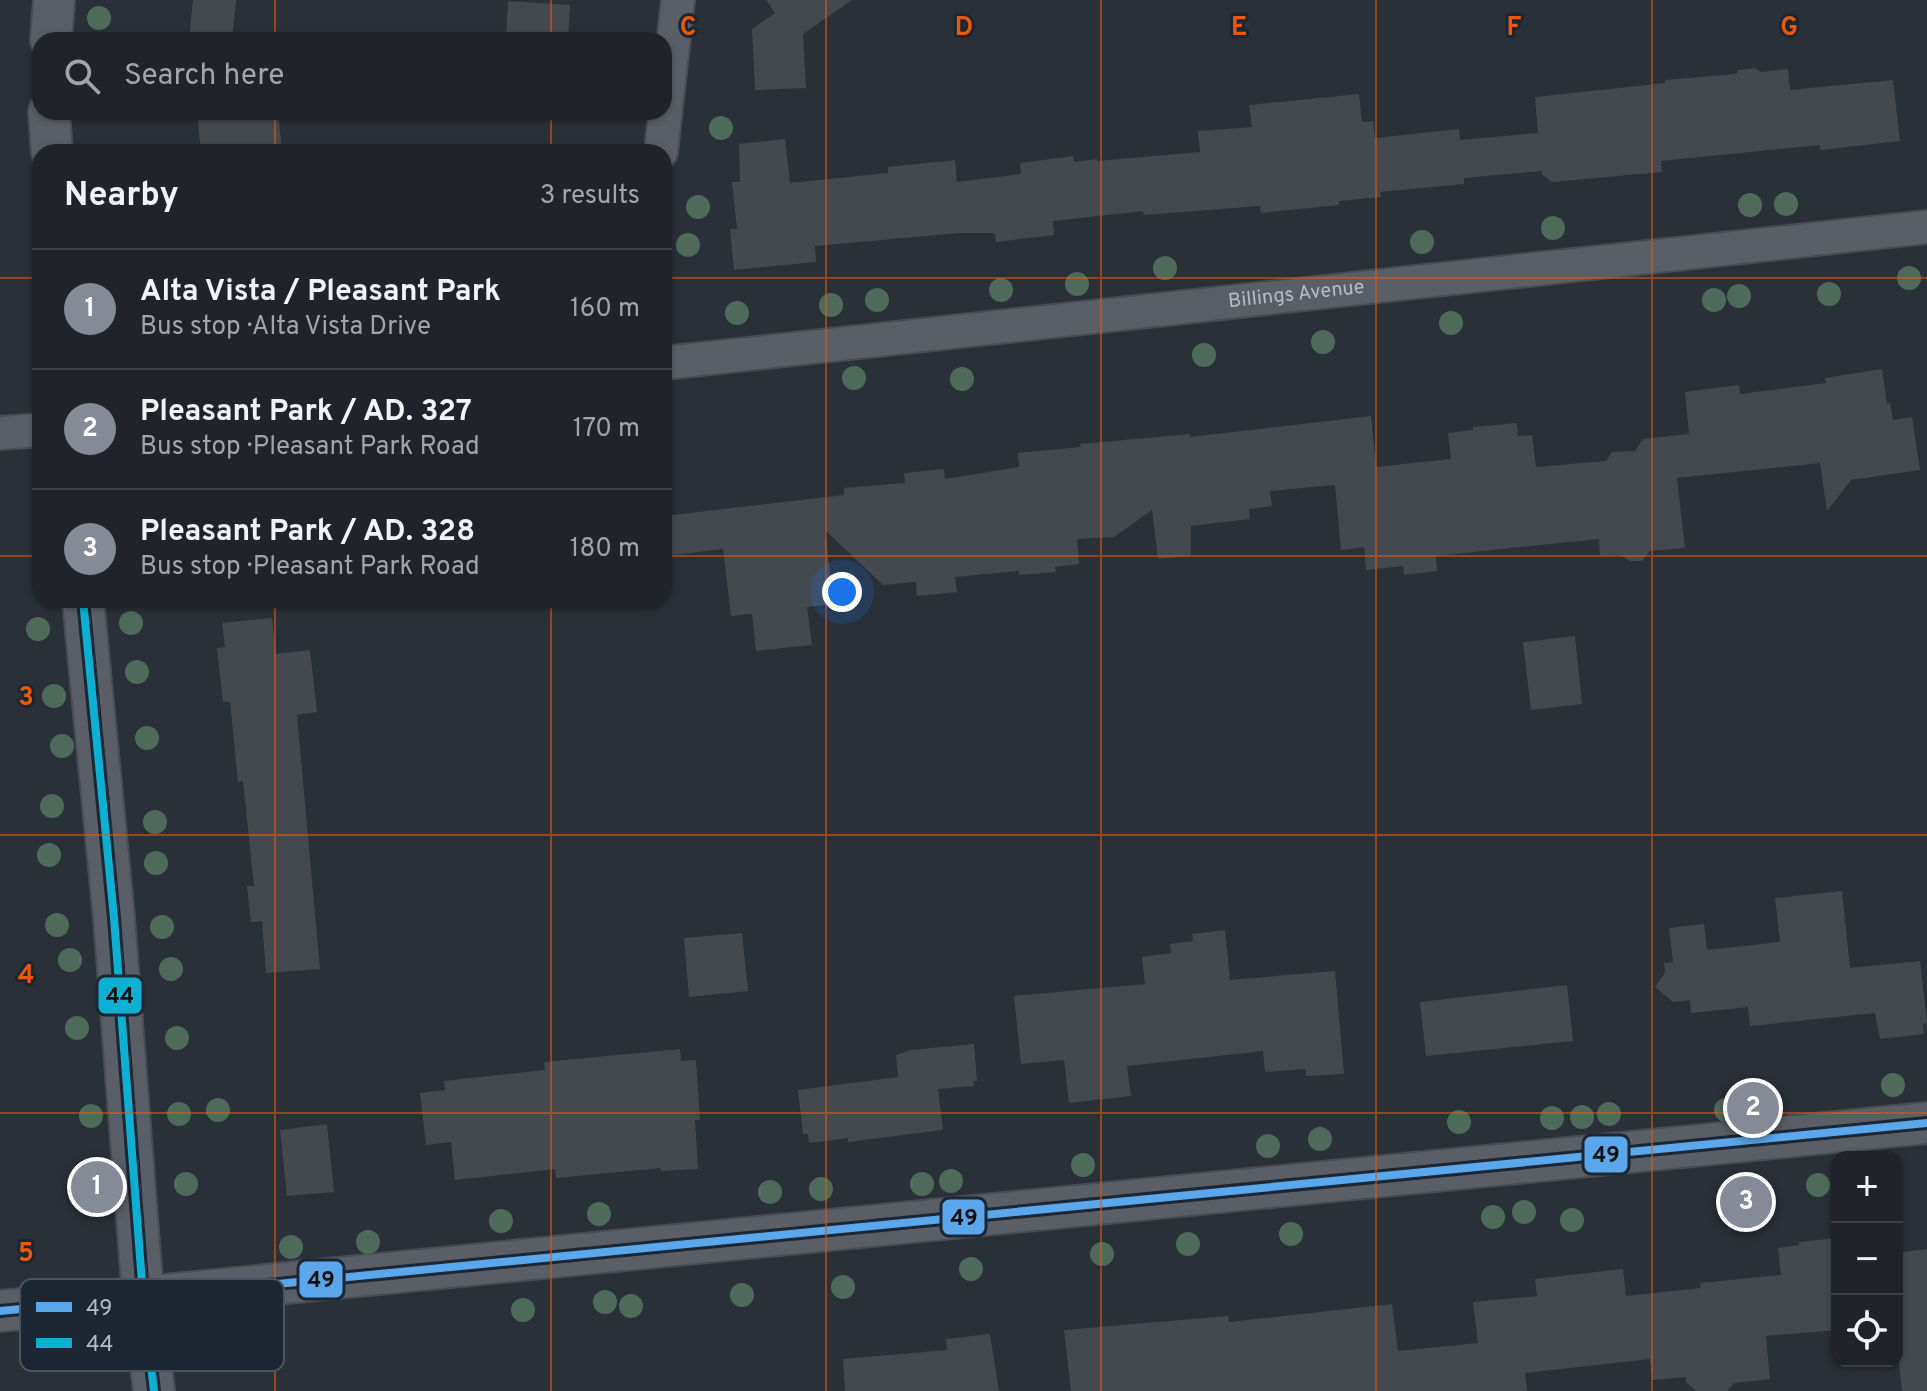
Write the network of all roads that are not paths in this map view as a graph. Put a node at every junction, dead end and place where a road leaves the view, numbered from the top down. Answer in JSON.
{"nodes":[{"id":1,"x":54,"y":0,"type":"edge"},
{"id":2,"x":678,"y":0,"type":"edge"},
{"id":3,"x":52,"y":32,"type":"edge"},
{"id":4,"x":672,"y":54,"type":"edge"},
{"id":5,"x":50,"y":120,"type":"edge"},
{"id":6,"x":665,"y":120,"type":"edge"},
{"id":7,"x":51,"y":144,"type":"edge"},
{"id":8,"x":662,"y":144,"type":"edge"},
{"id":9,"x":1927,"y":227,"type":"edge"},
{"id":10,"x":672,"y":362,"type":"edge"},
{"id":11,"x":32,"y":431,"type":"edge"},
{"id":12,"x":0,"y":433,"type":"edge"},
{"id":13,"x":84,"y":608,"type":"edge"},
{"id":14,"x":1927,"y":1123,"type":"edge"},
{"id":15,"x":142,"y":1279,"type":"edge"},
{"id":16,"x":284,"y":1282,"type":"edge"},
{"id":17,"x":20,"y":1309,"type":"edge"},
{"id":18,"x":0,"y":1311,"type":"edge"},
{"id":19,"x":152,"y":1371,"type":"edge"},
{"id":20,"x":154,"y":1391,"type":"edge"}],
"edges":[{"from":1,"to":3,"type":"street"},
{"from":2,"to":4,"type":"street"},
{"from":5,"to":7,"type":"street"},
{"from":6,"to":8,"type":"street"},
{"from":9,"to":10,"type":"street","name":"Billings Avenue"},
{"from":11,"to":12,"type":"street"},
{"from":13,"to":15,"type":"street"},
{"from":14,"to":16,"type":"street"},
{"from":17,"to":18,"type":"street"},
{"from":19,"to":20,"type":"street"}]}
